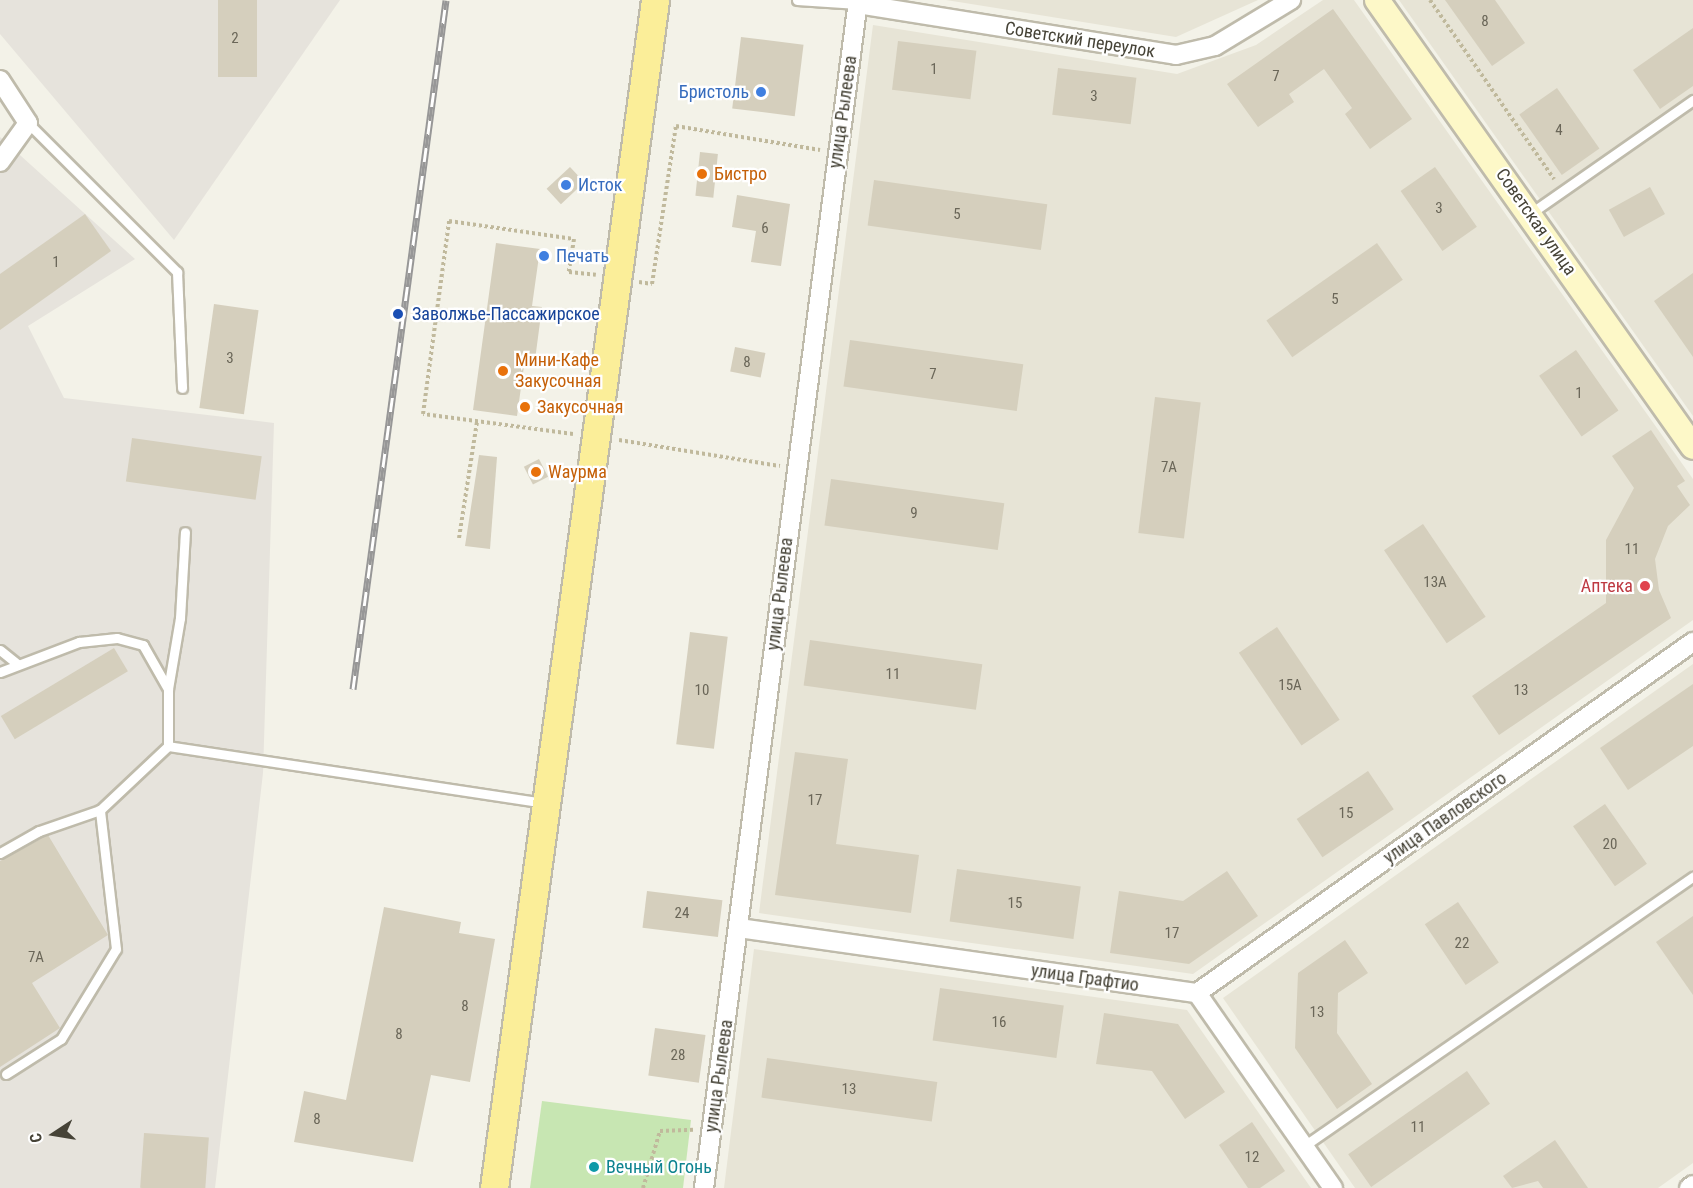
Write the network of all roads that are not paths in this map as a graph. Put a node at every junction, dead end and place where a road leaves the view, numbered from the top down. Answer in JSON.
{"nodes":[{"id":1,"x":655,"y":0,"type":"edge"},
{"id":2,"x":797,"y":0,"type":"edge"},
{"id":3,"x":1291,"y":0,"type":"edge"},
{"id":4,"x":1377,"y":0,"type":"edge"},
{"id":5,"x":858,"y":2,"type":"edge"},
{"id":6,"x":0,"y":80,"type":"edge"},
{"id":7,"x":1693,"y":100,"type":"edge"},
{"id":8,"x":28,"y":123,"type":"junction"},
{"id":9,"x":0,"y":162,"type":"edge"},
{"id":10,"x":1531,"y":213,"type":"junction"},
{"id":11,"x":182,"y":388,"type":"dead end"},
{"id":12,"x":1693,"y":447,"type":"edge"},
{"id":13,"x":185,"y":532,"type":"dead end"},
{"id":14,"x":1693,"y":642,"type":"edge"},
{"id":15,"x":0,"y":650,"type":"edge"},
{"id":16,"x":17,"y":664,"type":"junction"},
{"id":17,"x":0,"y":672,"type":"edge"},
{"id":18,"x":168,"y":689,"type":"junction"},
{"id":19,"x":168,"y":746,"type":"junction"},
{"id":20,"x":546,"y":804,"type":"junction"},
{"id":21,"x":100,"y":810,"type":"junction"},
{"id":22,"x":0,"y":854,"type":"edge"},
{"id":23,"x":1693,"y":877,"type":"edge"},
{"id":24,"x":739,"y":928,"type":"junction"},
{"id":25,"x":1197,"y":993,"type":"junction"},
{"id":26,"x":6,"y":1074,"type":"dead end"},
{"id":27,"x":1304,"y":1146,"type":"junction"},
{"id":28,"x":1693,"y":1185,"type":"edge"},
{"id":29,"x":494,"y":1188,"type":"edge"},
{"id":30,"x":704,"y":1188,"type":"edge"},
{"id":31,"x":1333,"y":1188,"type":"edge"},
{"id":32,"x":1689,"y":1188,"type":"edge"}],
"edges":[{"from":1,"to":20,"type":"main road"},
{"from":2,"to":5,"type":"lane"},
{"from":3,"to":5,"type":"street","name":"Советский переулок"},
{"from":4,"to":10,"type":"street","name":"Советская улица"},
{"from":5,"to":24,"type":"street","name":"улица Рылеева"},
{"from":6,"to":8,"type":"street"},
{"from":7,"to":10,"type":"lane"},
{"from":8,"to":9,"type":"street"},
{"from":8,"to":11,"type":"lane"},
{"from":10,"to":12,"type":"street","name":"Советская улица"},
{"from":13,"to":18,"type":"lane"},
{"from":14,"to":25,"type":"street","name":"улица Павловского"},
{"from":15,"to":16,"type":"lane"},
{"from":16,"to":17,"type":"lane"},
{"from":16,"to":18,"type":"lane"},
{"from":18,"to":19,"type":"lane"},
{"from":19,"to":20,"type":"lane"},
{"from":19,"to":21,"type":"lane"},
{"from":20,"to":29,"type":"main road"},
{"from":21,"to":22,"type":"lane"},
{"from":21,"to":26,"type":"lane"},
{"from":23,"to":27,"type":"lane"},
{"from":24,"to":25,"type":"street","name":"улица Графтио"},
{"from":24,"to":30,"type":"street","name":"улица Рылеева"},
{"from":25,"to":27,"type":"street"},
{"from":27,"to":31,"type":"street"},
{"from":28,"to":32,"type":"street"}]}
